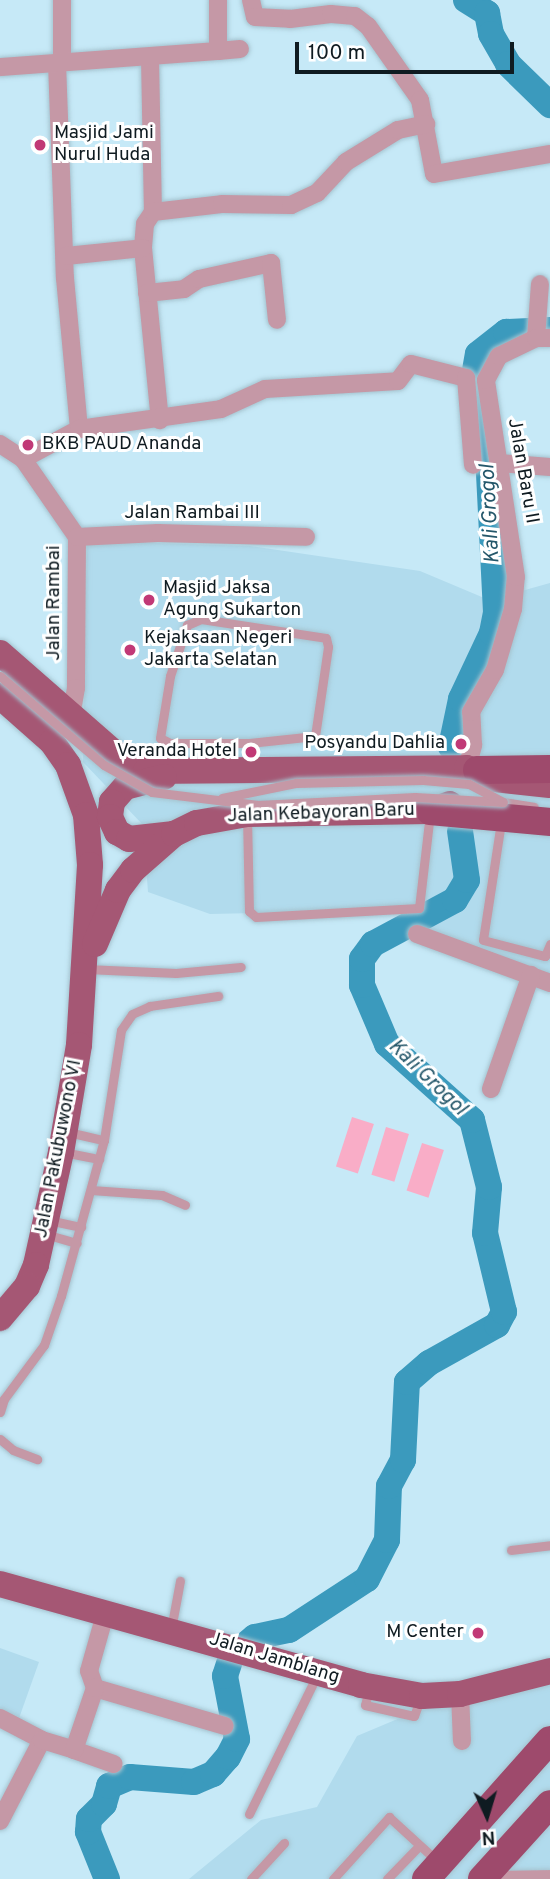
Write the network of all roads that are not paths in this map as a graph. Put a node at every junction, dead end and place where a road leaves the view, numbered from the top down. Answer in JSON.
{"nodes":[{"id":1,"x":62,"y":0,"type":"edge"},
{"id":2,"x":218,"y":0,"type":"edge"},
{"id":3,"x":251,"y":0,"type":"edge"},
{"id":4,"x":240,"y":49,"type":"dead end"},
{"id":5,"x":218,"y":51,"type":"junction"},
{"id":6,"x":150,"y":58,"type":"junction"},
{"id":7,"x":59,"y":63,"type":"junction"},
{"id":8,"x":0,"y":67,"type":"edge"},
{"id":9,"x":426,"y":124,"type":"junction"},
{"id":10,"x":550,"y":154,"type":"edge"},
{"id":11,"x":153,"y":212,"type":"junction"},
{"id":12,"x":143,"y":248,"type":"junction"},
{"id":13,"x":66,"y":256,"type":"junction"},
{"id":14,"x":540,"y":284,"type":"dead end"},
{"id":15,"x":147,"y":293,"type":"junction"},
{"id":16,"x":277,"y":320,"type":"dead end"},
{"id":17,"x":540,"y":331,"type":"edge"},
{"id":18,"x":160,"y":420,"type":"junction"},
{"id":19,"x":79,"y":429,"type":"junction"},
{"id":20,"x":0,"y":444,"type":"edge"},
{"id":21,"x":23,"y":459,"type":"junction"},
{"id":22,"x":499,"y":463,"type":"junction"},
{"id":23,"x":473,"y":465,"type":"dead end"},
{"id":24,"x":550,"y":467,"type":"edge"},
{"id":25,"x":77,"y":537,"type":"junction"},
{"id":26,"x":306,"y":537,"type":"dead end"},
{"id":27,"x":0,"y":653,"type":"edge"},
{"id":28,"x":0,"y":676,"type":"edge"},
{"id":29,"x":0,"y":696,"type":"edge"},
{"id":30,"x":72,"y":718,"type":"junction"},
{"id":31,"x":52,"y":742,"type":"junction"},
{"id":32,"x":248,"y":743,"type":"junction"},
{"id":33,"x":472,"y":769,"type":"junction"},
{"id":34,"x":550,"y":769,"type":"edge"},
{"id":35,"x":245,"y":771,"type":"junction"},
{"id":36,"x":183,"y":774,"type":"junction"},
{"id":37,"x":550,"y":786,"type":"edge"},
{"id":38,"x":217,"y":799,"type":"junction"},
{"id":39,"x":550,"y":799,"type":"edge"},
{"id":40,"x":503,"y":810,"type":"junction"},
{"id":41,"x":550,"y":810,"type":"edge"},
{"id":42,"x":430,"y":811,"type":"junction"},
{"id":43,"x":247,"y":814,"type":"junction"},
{"id":44,"x":550,"y":822,"type":"edge"},
{"id":45,"x":174,"y":834,"type":"junction"},
{"id":46,"x":416,"y":934,"type":"dead end"},
{"id":47,"x":550,"y":944,"type":"edge"},
{"id":48,"x":241,"y":967,"type":"dead end"},
{"id":49,"x":86,"y":969,"type":"junction"},
{"id":50,"x":531,"y":975,"type":"junction"},
{"id":51,"x":550,"y":983,"type":"edge"},
{"id":52,"x":218,"y":996,"type":"dead end"},
{"id":53,"x":491,"y":1089,"type":"dead end"},
{"id":54,"x":104,"y":1140,"type":"junction"},
{"id":55,"x":63,"y":1142,"type":"junction"},
{"id":56,"x":99,"y":1159,"type":"junction"},
{"id":57,"x":91,"y":1190,"type":"junction"},
{"id":58,"x":185,"y":1205,"type":"dead end"},
{"id":59,"x":45,"y":1226,"type":"junction"},
{"id":60,"x":81,"y":1227,"type":"junction"},
{"id":61,"x":77,"y":1243,"type":"junction"},
{"id":62,"x":0,"y":1318,"type":"edge"},
{"id":63,"x":0,"y":1411,"type":"edge"},
{"id":64,"x":0,"y":1439,"type":"edge"},
{"id":65,"x":37,"y":1459,"type":"dead end"},
{"id":66,"x":550,"y":1545,"type":"edge"},
{"id":67,"x":510,"y":1550,"type":"dead end"},
{"id":68,"x":180,"y":1581,"type":"dead end"},
{"id":69,"x":0,"y":1584,"type":"edge"},
{"id":70,"x":106,"y":1611,"type":"junction"},
{"id":71,"x":171,"y":1629,"type":"junction"},
{"id":72,"x":537,"y":1670,"type":"edge"},
{"id":73,"x":317,"y":1673,"type":"junction"},
{"id":74,"x":95,"y":1688,"type":"junction"},
{"id":75,"x":460,"y":1694,"type":"junction"},
{"id":76,"x":0,"y":1718,"type":"edge"},
{"id":77,"x":225,"y":1726,"type":"dead end"},
{"id":78,"x":42,"y":1740,"type":"junction"},
{"id":79,"x":550,"y":1740,"type":"edge"},
{"id":80,"x":462,"y":1741,"type":"dead end"},
{"id":81,"x":74,"y":1751,"type":"junction"},
{"id":82,"x":114,"y":1764,"type":"dead end"},
{"id":83,"x":550,"y":1770,"type":"edge"},
{"id":84,"x":550,"y":1804,"type":"edge"},
{"id":85,"x":249,"y":1814,"type":"dead end"},
{"id":86,"x":0,"y":1821,"type":"edge"},
{"id":87,"x":284,"y":1843,"type":"dead end"},
{"id":88,"x":434,"y":1867,"type":"edge"},
{"id":89,"x":550,"y":1874,"type":"edge"},
{"id":90,"x":484,"y":1877,"type":"edge"},
{"id":91,"x":251,"y":1879,"type":"edge"},
{"id":92,"x":333,"y":1879,"type":"edge"},
{"id":93,"x":387,"y":1879,"type":"edge"}],
"edges":[{"from":1,"to":7,"type":"street"},
{"from":2,"to":5,"type":"street"},
{"from":3,"to":9,"type":"street"},
{"from":4,"to":5,"type":"street"},
{"from":5,"to":6,"type":"street"},
{"from":6,"to":7,"type":"street"},
{"from":6,"to":11,"type":"street"},
{"from":7,"to":8,"type":"street"},
{"from":7,"to":13,"type":"street"},
{"from":9,"to":10,"type":"street"},
{"from":9,"to":11,"type":"street"},
{"from":11,"to":12,"type":"street"},
{"from":12,"to":13,"type":"street"},
{"from":12,"to":15,"type":"street"},
{"from":13,"to":19,"type":"street"},
{"from":14,"to":17,"type":"street"},
{"from":15,"to":16,"type":"street"},
{"from":15,"to":18,"type":"street"},
{"from":17,"to":22,"type":"street","name":"Jalan Baru II"},
{"from":18,"to":19,"type":"street"},
{"from":18,"to":23,"type":"street"},
{"from":19,"to":21,"type":"street"},
{"from":20,"to":21,"type":"street","name":"Jalan Rambai"},
{"from":21,"to":25,"type":"street","name":"Jalan Rambai"},
{"from":22,"to":24,"type":"street"},
{"from":22,"to":33,"type":"street","name":"Jalan Baru II"},
{"from":25,"to":26,"type":"street","name":"Jalan Rambai III"},
{"from":25,"to":30,"type":"street","name":"Jalan Rambai"},
{"from":27,"to":30,"type":"main road"},
{"from":28,"to":38,"type":"lane","bridge":true},
{"from":29,"to":31,"type":"main road"},
{"from":30,"to":31,"type":"street"},
{"from":30,"to":36,"type":"main road"},
{"from":31,"to":49,"type":"main road"},
{"from":32,"to":32,"type":"lane"},
{"from":32,"to":35,"type":"lane"},
{"from":33,"to":34,"type":"highway"},
{"from":33,"to":35,"type":"main road"},
{"from":33,"to":37,"type":"main road"},
{"from":35,"to":36,"type":"main road"},
{"from":36,"to":45,"type":"main road"},
{"from":38,"to":40,"type":"lane","bridge":true},
{"from":38,"to":40,"type":"lane","bridge":true},
{"from":39,"to":42,"type":"main road","name":"Jalan Kebayoran Baru"},
{"from":40,"to":41,"type":"lane"},
{"from":40,"to":42,"type":"highway"},
{"from":40,"to":44,"type":"highway"},
{"from":40,"to":47,"type":"lane"},
{"from":42,"to":43,"type":"main road","name":"Jalan Kebayoran Baru"},
{"from":42,"to":43,"type":"lane"},
{"from":43,"to":45,"type":"main road","name":"Jalan Kebayoran Baru"},
{"from":45,"to":49,"type":"main road","name":"Jalan Kebayoran Baru"},
{"from":46,"to":50,"type":"street"},
{"from":48,"to":49,"type":"lane"},
{"from":49,"to":55,"type":"main road","name":"Jalan Pakubuwono VI"},
{"from":50,"to":51,"type":"street"},
{"from":50,"to":53,"type":"street"},
{"from":52,"to":54,"type":"lane"},
{"from":54,"to":55,"type":"lane"},
{"from":54,"to":56,"type":"lane"},
{"from":55,"to":56,"type":"lane"},
{"from":55,"to":59,"type":"main road","name":"Jalan Pakubuwono VI"},
{"from":56,"to":57,"type":"lane"},
{"from":57,"to":58,"type":"lane"},
{"from":57,"to":60,"type":"lane"},
{"from":59,"to":60,"type":"lane"},
{"from":59,"to":61,"type":"lane"},
{"from":59,"to":62,"type":"main road","name":"Jalan Pakubuwono VI"},
{"from":60,"to":61,"type":"lane"},
{"from":61,"to":63,"type":"lane"},
{"from":64,"to":65,"type":"lane"},
{"from":66,"to":67,"type":"lane"},
{"from":68,"to":71,"type":"lane"},
{"from":69,"to":70,"type":"main road","name":"Jalan Jamblang"},
{"from":70,"to":71,"type":"main road","name":"Jalan Jamblang"},
{"from":70,"to":74,"type":"street"},
{"from":71,"to":73,"type":"main road","name":"Jalan Jamblang"},
{"from":72,"to":75,"type":"main road","name":"Jalan Jamblang"},
{"from":73,"to":75,"type":"main road","name":"Jalan Jamblang"},
{"from":73,"to":85,"type":"lane"},
{"from":74,"to":77,"type":"street"},
{"from":74,"to":81,"type":"street"},
{"from":75,"to":80,"type":"street"},
{"from":76,"to":78,"type":"street"},
{"from":78,"to":81,"type":"street"},
{"from":78,"to":86,"type":"street"},
{"from":79,"to":88,"type":"highway"},
{"from":81,"to":82,"type":"street"},
{"from":83,"to":88,"type":"highway"},
{"from":84,"to":90,"type":"highway"},
{"from":87,"to":91,"type":"lane"},
{"from":88,"to":92,"type":"lane"},
{"from":88,"to":93,"type":"lane"},
{"from":89,"to":90,"type":"lane"}]}
